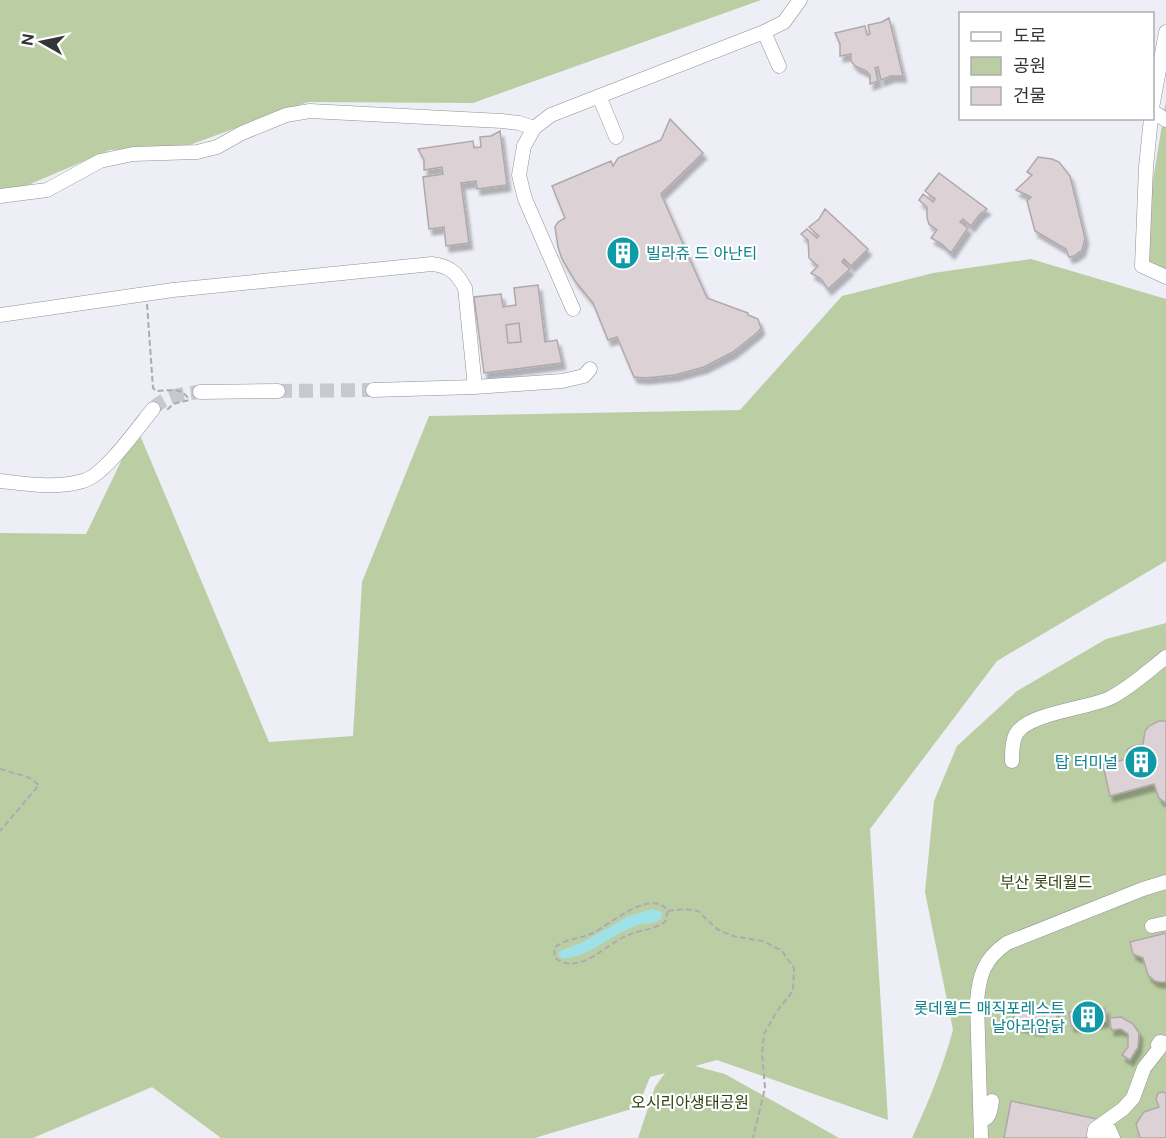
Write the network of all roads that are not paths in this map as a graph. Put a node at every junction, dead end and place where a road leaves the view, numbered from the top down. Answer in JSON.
{"nodes":[{"id":1,"x":800,"y":0,"type":"edge"},
{"id":2,"x":764,"y":32,"type":"junction"},
{"id":3,"x":1166,"y":32,"type":"edge"},
{"id":4,"x":779,"y":66,"type":"dead end"},
{"id":5,"x":599,"y":96,"type":"junction"},
{"id":6,"x":1154,"y":98,"type":"edge"},
{"id":7,"x":1154,"y":111,"type":"edge"},
{"id":8,"x":1151,"y":120,"type":"edge"},
{"id":9,"x":1166,"y":120,"type":"edge"},
{"id":10,"x":534,"y":128,"type":"junction"},
{"id":11,"x":616,"y":137,"type":"dead end"},
{"id":12,"x":0,"y":196,"type":"edge"},
{"id":13,"x":1166,"y":277,"type":"edge"},
{"id":14,"x":573,"y":309,"type":"dead end"},
{"id":15,"x":0,"y":315,"type":"edge"},
{"id":16,"x":590,"y":369,"type":"dead end"},
{"id":17,"x":475,"y":387,"type":"junction"},
{"id":18,"x":373,"y":390,"type":"tunnel mouth"},
{"id":19,"x":278,"y":391,"type":"tunnel mouth"},
{"id":20,"x":200,"y":392,"type":"tunnel mouth"},
{"id":21,"x":157,"y":412,"type":"tunnel mouth"},
{"id":22,"x":0,"y":482,"type":"edge"},
{"id":23,"x":1166,"y":657,"type":"edge"},
{"id":24,"x":1012,"y":761,"type":"dead end"},
{"id":25,"x":1166,"y":882,"type":"edge"},
{"id":26,"x":1166,"y":1043,"type":"edge"},
{"id":27,"x":992,"y":1101,"type":"dead end"},
{"id":28,"x":981,"y":1120,"type":"junction"},
{"id":29,"x":981,"y":1138,"type":"edge"},
{"id":30,"x":1113,"y":1138,"type":"edge"}],
"edges":[{"from":1,"to":2,"type":"street"},
{"from":2,"to":4,"type":"street"},
{"from":2,"to":5,"type":"street"},
{"from":3,"to":6,"type":"street"},
{"from":5,"to":10,"type":"street"},
{"from":5,"to":11,"type":"street"},
{"from":7,"to":9,"type":"street"},
{"from":8,"to":13,"type":"street"},
{"from":10,"to":12,"type":"street"},
{"from":10,"to":14,"type":"street"},
{"from":15,"to":17,"type":"street"},
{"from":16,"to":17,"type":"street"},
{"from":17,"to":18,"type":"street"},
{"from":19,"to":20,"type":"street"},
{"from":21,"to":22,"type":"street"},
{"from":23,"to":24,"type":"street"},
{"from":25,"to":28,"type":"street"},
{"from":26,"to":30,"type":"street"},
{"from":27,"to":28,"type":"street"},
{"from":28,"to":29,"type":"street"}]}
